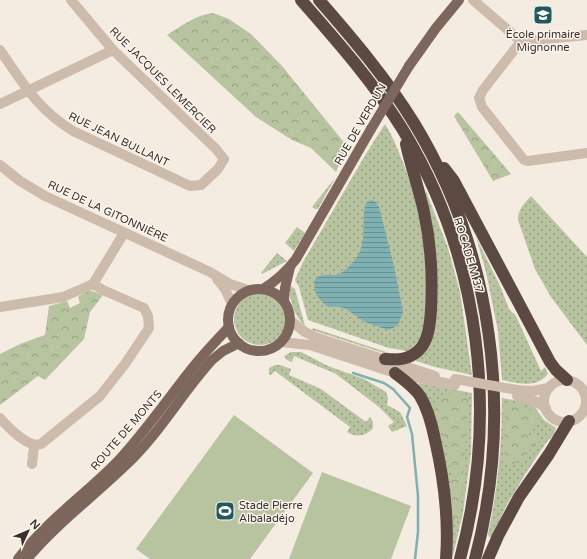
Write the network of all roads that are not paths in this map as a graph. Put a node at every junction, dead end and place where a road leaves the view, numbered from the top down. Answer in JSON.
{"nodes":[{"id":1,"x":71,"y":0,"type":"edge"},
{"id":2,"x":300,"y":0,"type":"edge"},
{"id":3,"x":319,"y":0,"type":"edge"},
{"id":4,"x":473,"y":0,"type":"edge"},
{"id":5,"x":455,"y":1,"type":"edge"},
{"id":6,"x":587,"y":35,"type":"edge"},
{"id":7,"x":522,"y":40,"type":"junction"},
{"id":8,"x":0,"y":50,"type":"edge"},
{"id":9,"x":113,"y":50,"type":"junction"},
{"id":10,"x":28,"y":91,"type":"junction"},
{"id":11,"x":0,"y":104,"type":"edge"},
{"id":12,"x":403,"y":131,"type":"junction"},
{"id":13,"x":426,"y":143,"type":"junction"},
{"id":14,"x":587,"y":153,"type":"edge"},
{"id":15,"x":224,"y":159,"type":"joint"},
{"id":16,"x":0,"y":165,"type":"edge"},
{"id":17,"x":124,"y":232,"type":"junction"},
{"id":18,"x":290,"y":267,"type":"junction"},
{"id":19,"x":210,"y":272,"type":"junction"},
{"id":20,"x":93,"y":284,"type":"junction"},
{"id":21,"x":263,"y":288,"type":"junction"},
{"id":22,"x":248,"y":290,"type":"junction"},
{"id":23,"x":284,"y":300,"type":"junction"},
{"id":24,"x":232,"y":304,"type":"junction"},
{"id":25,"x":0,"y":307,"type":"edge"},
{"id":26,"x":291,"y":321,"type":"junction"},
{"id":27,"x":229,"y":327,"type":"junction"},
{"id":28,"x":282,"y":342,"type":"junction"},
{"id":29,"x":239,"y":344,"type":"junction"},
{"id":30,"x":385,"y":359,"type":"junction"},
{"id":31,"x":395,"y":373,"type":"junction"},
{"id":32,"x":568,"y":380,"type":"junction"},
{"id":33,"x":455,"y":382,"type":"junction"},
{"id":34,"x":549,"y":388,"type":"junction"},
{"id":35,"x":517,"y":393,"type":"junction"},
{"id":36,"x":586,"y":395,"type":"edge"},
{"id":37,"x":546,"y":408,"type":"junction"},
{"id":38,"x":0,"y":418,"type":"edge"},
{"id":39,"x":578,"y":418,"type":"edge"},
{"id":40,"x":34,"y":445,"type":"junction"},
{"id":41,"x":32,"y":464,"type":"dead end"},
{"id":42,"x":18,"y":559,"type":"edge"},
{"id":43,"x":27,"y":559,"type":"edge"},
{"id":44,"x":446,"y":559,"type":"edge"},
{"id":45,"x":460,"y":559,"type":"edge"},
{"id":46,"x":475,"y":559,"type":"edge"},
{"id":47,"x":488,"y":559,"type":"edge"}],
"edges":[{"from":1,"to":9,"type":"street","name":"RUE JACQUES LEMERCIER"},
{"from":2,"to":12,"type":"highway","name":"ROCADE M 37"},
{"from":3,"to":13,"type":"highway","name":"ROCADE M 37"},
{"from":4,"to":7,"type":"street"},
{"from":5,"to":18,"type":"main road","name":"RUE DE VERDUN","bridge":true},
{"from":6,"to":7,"type":"street"},
{"from":7,"to":14,"type":"street"},
{"from":8,"to":10,"type":"street","name":"RUE JEAN BULLANT"},
{"from":9,"to":10,"type":"street"},
{"from":9,"to":15,"type":"street","name":"RUE JACQUES LEMERCIER"},
{"from":10,"to":11,"type":"street"},
{"from":10,"to":15,"type":"street","name":"RUE JEAN BULLANT"},
{"from":12,"to":30,"type":"highway"},
{"from":12,"to":45,"type":"highway","name":"ROCADE M 37"},
{"from":13,"to":32,"type":"highway"},
{"from":13,"to":46,"type":"highway","name":"ROCADE M 37"},
{"from":16,"to":17,"type":"street","name":"RUE DE LA GITONNIÈRE"},
{"from":17,"to":19,"type":"street","name":"RUE DE LA GITONNIÈRE"},
{"from":17,"to":20,"type":"street"},
{"from":18,"to":21,"type":"main road","name":"RUE DE VERDUN"},
{"from":18,"to":23,"type":"main road","name":"RUE DE VERDUN"},
{"from":19,"to":22,"type":"street","name":"RUE DE LA GITONNIÈRE"},
{"from":19,"to":24,"type":"street","name":"RUE DE LA GITONNIÈRE"},
{"from":20,"to":25,"type":"street"},
{"from":20,"to":40,"type":"street"},
{"from":21,"to":22,"type":"main road"},
{"from":21,"to":23,"type":"main road"},
{"from":22,"to":24,"type":"main road"},
{"from":23,"to":26,"type":"main road"},
{"from":24,"to":27,"type":"main road"},
{"from":26,"to":28,"type":"main road"},
{"from":26,"to":30,"type":"street"},
{"from":27,"to":29,"type":"main road"},
{"from":27,"to":42,"type":"main road","name":"ROUTE DE MONTS"},
{"from":28,"to":29,"type":"main road"},
{"from":28,"to":31,"type":"street"},
{"from":29,"to":43,"type":"main road","name":"ROUTE DE MONTS"},
{"from":30,"to":33,"type":"street"},
{"from":31,"to":33,"type":"street"},
{"from":31,"to":44,"type":"highway"},
{"from":32,"to":34,"type":"street"},
{"from":32,"to":36,"type":"street"},
{"from":33,"to":35,"type":"street"},
{"from":34,"to":35,"type":"street"},
{"from":34,"to":37,"type":"street"},
{"from":35,"to":37,"type":"street"},
{"from":36,"to":39,"type":"street"},
{"from":37,"to":39,"type":"street"},
{"from":38,"to":40,"type":"street"},
{"from":39,"to":47,"type":"highway"},
{"from":40,"to":41,"type":"street"}]}
